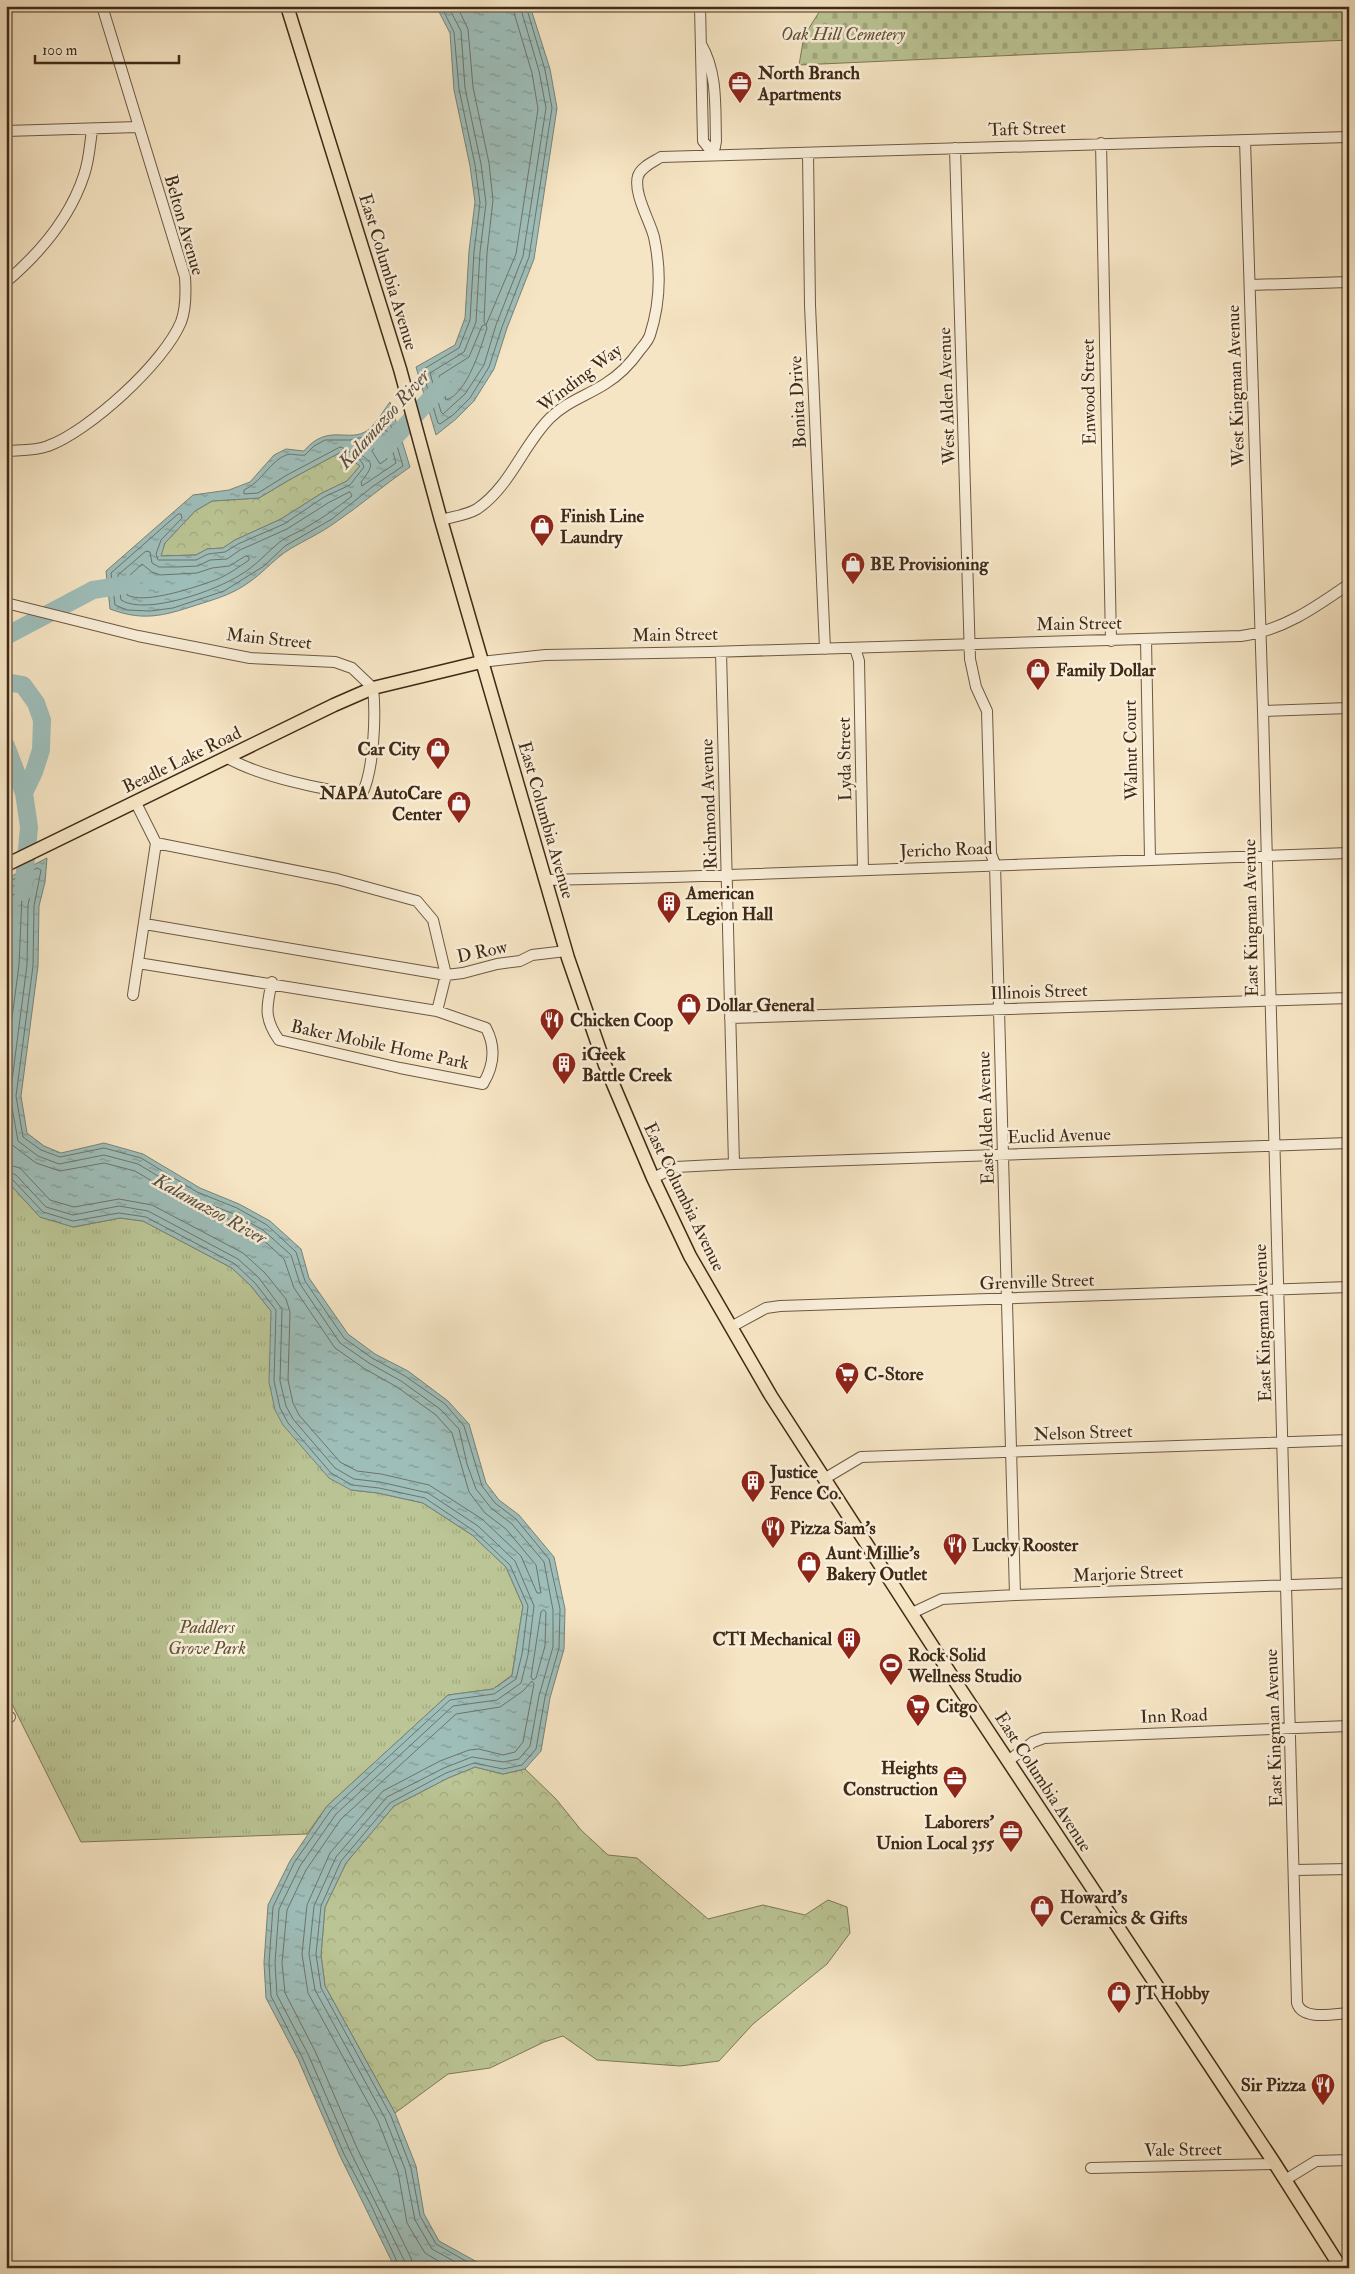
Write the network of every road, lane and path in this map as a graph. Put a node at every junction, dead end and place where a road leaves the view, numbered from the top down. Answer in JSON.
{"nodes":[{"id":1,"x":102,"y":6,"type":"edge"},
{"id":2,"x":287,"y":6,"type":"edge"},
{"id":3,"x":700,"y":6,"type":"edge"},
{"id":4,"x":138,"y":127,"type":"junction"},
{"id":5,"x":92,"y":130,"type":"junction"},
{"id":6,"x":6,"y":132,"type":"edge"},
{"id":7,"x":1349,"y":137,"type":"edge"},
{"id":8,"x":1245,"y":140,"type":"junction"},
{"id":9,"x":1101,"y":143,"type":"junction"},
{"id":10,"x":956,"y":148,"type":"junction"},
{"id":11,"x":808,"y":153,"type":"junction"},
{"id":12,"x":709,"y":154,"type":"junction"},
{"id":13,"x":6,"y":282,"type":"edge"},
{"id":14,"x":1349,"y":282,"type":"edge"},
{"id":15,"x":1250,"y":285,"type":"junction"},
{"id":16,"x":6,"y":451,"type":"edge"},
{"id":17,"x":441,"y":520,"type":"junction"},
{"id":18,"x":1349,"y":584,"type":"edge"},
{"id":19,"x":6,"y":603,"type":"edge"},
{"id":20,"x":1260,"y":632,"type":"junction"},
{"id":21,"x":1146,"y":639,"type":"junction"},
{"id":22,"x":1111,"y":640,"type":"junction"},
{"id":23,"x":970,"y":643,"type":"junction"},
{"id":24,"x":855,"y":648,"type":"junction"},
{"id":25,"x":826,"y":649,"type":"junction"},
{"id":26,"x":721,"y":652,"type":"junction"},
{"id":27,"x":481,"y":662,"type":"junction"},
{"id":28,"x":373,"y":688,"type":"junction"},
{"id":29,"x":1349,"y":708,"type":"edge"},
{"id":30,"x":1263,"y":711,"type":"junction"},
{"id":31,"x":226,"y":757,"type":"junction"},
{"id":32,"x":136,"y":802,"type":"junction"},
{"id":33,"x":156,"y":843,"type":"junction"},
{"id":34,"x":1349,"y":853,"type":"edge"},
{"id":35,"x":1266,"y":856,"type":"junction"},
{"id":36,"x":1150,"y":859,"type":"junction"},
{"id":37,"x":6,"y":864,"type":"edge"},
{"id":38,"x":995,"y":864,"type":"junction"},
{"id":39,"x":863,"y":870,"type":"junction"},
{"id":40,"x":727,"y":874,"type":"junction"},
{"id":41,"x":544,"y":880,"type":"junction"},
{"id":42,"x":144,"y":924,"type":"junction"},
{"id":43,"x":567,"y":954,"type":"junction"},
{"id":44,"x":138,"y":963,"type":"junction"},
{"id":45,"x":446,"y":975,"type":"junction"},
{"id":46,"x":272,"y":982,"type":"junction"},
{"id":47,"x":133,"y":995,"type":"dead end"},
{"id":48,"x":1349,"y":998,"type":"edge"},
{"id":49,"x":1269,"y":1000,"type":"junction"},
{"id":50,"x":999,"y":1010,"type":"junction"},
{"id":51,"x":437,"y":1011,"type":"junction"},
{"id":52,"x":730,"y":1018,"type":"junction"},
{"id":53,"x":1349,"y":1143,"type":"edge"},
{"id":54,"x":1274,"y":1146,"type":"junction"},
{"id":55,"x":1003,"y":1154,"type":"junction"},
{"id":56,"x":734,"y":1164,"type":"junction"},
{"id":57,"x":653,"y":1178,"type":"junction"},
{"id":58,"x":1349,"y":1287,"type":"edge"},
{"id":59,"x":1278,"y":1290,"type":"junction"},
{"id":60,"x":1007,"y":1299,"type":"junction"},
{"id":61,"x":731,"y":1326,"type":"junction"},
{"id":62,"x":1349,"y":1440,"type":"edge"},
{"id":63,"x":1282,"y":1442,"type":"junction"},
{"id":64,"x":1011,"y":1452,"type":"junction"},
{"id":65,"x":824,"y":1479,"type":"junction"},
{"id":66,"x":1349,"y":1583,"type":"edge"},
{"id":67,"x":1287,"y":1586,"type":"junction"},
{"id":68,"x":1015,"y":1595,"type":"junction"},
{"id":69,"x":912,"y":1613,"type":"junction"},
{"id":70,"x":1349,"y":1726,"type":"edge"},
{"id":71,"x":1290,"y":1728,"type":"junction"},
{"id":72,"x":1008,"y":1761,"type":"junction"},
{"id":73,"x":1349,"y":1868,"type":"edge"},
{"id":74,"x":1295,"y":1870,"type":"junction"},
{"id":75,"x":1349,"y":2013,"type":"edge"},
{"id":76,"x":1349,"y":2160,"type":"edge"},
{"id":77,"x":1275,"y":2164,"type":"junction"},
{"id":78,"x":1090,"y":2168,"type":"dead end"},
{"id":79,"x":1285,"y":2180,"type":"junction"},
{"id":80,"x":1341,"y":2268,"type":"edge"}],
"edges":[{"from":1,"to":4,"type":"street","name":"Belton Avenue"},
{"from":2,"to":17,"type":"main road","name":"East Columbia Avenue"},
{"from":3,"to":12,"type":"street"},
{"from":4,"to":5,"type":"street"},
{"from":4,"to":16,"type":"street","name":"Belton Avenue"},
{"from":5,"to":6,"type":"street"},
{"from":5,"to":13,"type":"street"},
{"from":7,"to":8,"type":"street","name":"Taft Street"},
{"from":8,"to":9,"type":"street","name":"Taft Street"},
{"from":8,"to":15,"type":"street","name":"West Kingman Avenue"},
{"from":9,"to":10,"type":"street","name":"Taft Street"},
{"from":9,"to":22,"type":"street","name":"Enwood Street"},
{"from":10,"to":11,"type":"street","name":"Taft Street"},
{"from":10,"to":23,"type":"street","name":"West Alden Avenue"},
{"from":11,"to":12,"type":"street","name":"Taft Street"},
{"from":11,"to":25,"type":"street","name":"Bonita Drive"},
{"from":12,"to":17,"type":"street","name":"Winding Way"},
{"from":14,"to":15,"type":"street"},
{"from":15,"to":20,"type":"street","name":"West Kingman Avenue"},
{"from":17,"to":27,"type":"main road","name":"East Columbia Avenue"},
{"from":18,"to":20,"type":"street","name":"Main Street"},
{"from":19,"to":28,"type":"street","name":"Main Street"},
{"from":20,"to":21,"type":"street","name":"Main Street"},
{"from":20,"to":30,"type":"street","name":"East Kingman Avenue"},
{"from":21,"to":22,"type":"street","name":"Main Street"},
{"from":21,"to":36,"type":"street","name":"Walnut Court"},
{"from":22,"to":23,"type":"street","name":"Main Street"},
{"from":23,"to":24,"type":"street","name":"Main Street"},
{"from":23,"to":38,"type":"street","name":"East Alden Avenue"},
{"from":24,"to":25,"type":"street","name":"Main Street"},
{"from":24,"to":39,"type":"street","name":"Lyda Street"},
{"from":25,"to":26,"type":"street","name":"Main Street"},
{"from":26,"to":27,"type":"street","name":"Main Street"},
{"from":26,"to":40,"type":"street","name":"Richmond Avenue"},
{"from":27,"to":28,"type":"main road","name":"Main Street"},
{"from":27,"to":41,"type":"main road","name":"East Columbia Avenue"},
{"from":28,"to":31,"type":"main road","name":"Beadle Lake Road"},
{"from":28,"to":31,"type":"street"},
{"from":29,"to":30,"type":"street"},
{"from":30,"to":35,"type":"street","name":"East Kingman Avenue"},
{"from":31,"to":32,"type":"main road","name":"Beadle Lake Road"},
{"from":32,"to":33,"type":"street"},
{"from":32,"to":37,"type":"main road","name":"Beadle Lake Road"},
{"from":33,"to":42,"type":"street"},
{"from":33,"to":45,"type":"street"},
{"from":34,"to":35,"type":"street","name":"Jericho Road"},
{"from":35,"to":36,"type":"street","name":"Jericho Road"},
{"from":35,"to":49,"type":"street","name":"East Kingman Avenue"},
{"from":36,"to":38,"type":"street","name":"Jericho Road"},
{"from":38,"to":39,"type":"street","name":"Jericho Road"},
{"from":38,"to":50,"type":"street","name":"East Alden Avenue"},
{"from":39,"to":40,"type":"street","name":"Jericho Road"},
{"from":40,"to":41,"type":"street","name":"Jericho Road"},
{"from":40,"to":52,"type":"street","name":"Richmond Avenue"},
{"from":41,"to":43,"type":"main road","name":"East Columbia Avenue"},
{"from":42,"to":44,"type":"street"},
{"from":42,"to":45,"type":"street"},
{"from":43,"to":45,"type":"street","name":"D Row"},
{"from":43,"to":57,"type":"main road","name":"East Columbia Avenue"},
{"from":44,"to":46,"type":"street","name":"Baker Mobile Home Park"},
{"from":44,"to":47,"type":"street"},
{"from":45,"to":51,"type":"street"},
{"from":46,"to":51,"type":"street","name":"Baker Mobile Home Park"},
{"from":46,"to":51,"type":"street","name":"Baker Mobile Home Park"},
{"from":48,"to":49,"type":"street","name":"Illinois Street"},
{"from":49,"to":50,"type":"street","name":"Illinois Street"},
{"from":49,"to":54,"type":"street","name":"East Kingman Avenue"},
{"from":50,"to":52,"type":"street","name":"Illinois Street"},
{"from":50,"to":55,"type":"street","name":"East Alden Avenue"},
{"from":52,"to":56,"type":"street","name":"Richmond Avenue"},
{"from":53,"to":54,"type":"street","name":"Euclid Avenue"},
{"from":54,"to":55,"type":"street","name":"Euclid Avenue"},
{"from":54,"to":59,"type":"street","name":"East Kingman Avenue"},
{"from":55,"to":56,"type":"street","name":"Euclid Avenue"},
{"from":55,"to":60,"type":"street","name":"East Alden Avenue"},
{"from":56,"to":57,"type":"street","name":"Euclid Avenue"},
{"from":57,"to":61,"type":"main road","name":"East Columbia Avenue"},
{"from":58,"to":59,"type":"street","name":"Grenville Street"},
{"from":59,"to":60,"type":"street","name":"Grenville Street"},
{"from":59,"to":63,"type":"street","name":"East Kingman Avenue"},
{"from":60,"to":61,"type":"street","name":"Grenville Street"},
{"from":60,"to":64,"type":"street","name":"East Alden Avenue"},
{"from":61,"to":65,"type":"main road","name":"East Columbia Avenue"},
{"from":62,"to":63,"type":"street","name":"Nelson Street"},
{"from":63,"to":64,"type":"street","name":"Nelson Street"},
{"from":63,"to":67,"type":"street","name":"East Kingman Avenue"},
{"from":64,"to":65,"type":"street","name":"Nelson Street"},
{"from":64,"to":68,"type":"street","name":"East Alden Avenue"},
{"from":65,"to":69,"type":"main road","name":"East Columbia Avenue"},
{"from":66,"to":67,"type":"street","name":"Marjorie Street"},
{"from":67,"to":68,"type":"street","name":"Marjorie Street"},
{"from":67,"to":71,"type":"street","name":"East Kingman Avenue"},
{"from":68,"to":69,"type":"street","name":"Marjorie Street"},
{"from":69,"to":72,"type":"main road","name":"East Columbia Avenue"},
{"from":70,"to":71,"type":"street","name":"Inn Road"},
{"from":71,"to":72,"type":"street","name":"Inn Road"},
{"from":71,"to":74,"type":"street","name":"East Kingman Avenue"},
{"from":72,"to":77,"type":"main road","name":"East Columbia Avenue"},
{"from":73,"to":74,"type":"street"},
{"from":74,"to":75,"type":"street","name":"East Kingman Avenue"},
{"from":76,"to":79,"type":"street"},
{"from":77,"to":78,"type":"street","name":"Vale Street"},
{"from":77,"to":79,"type":"main road","name":"East Columbia Avenue"},
{"from":79,"to":80,"type":"main road","name":"East Columbia Avenue"}]}
